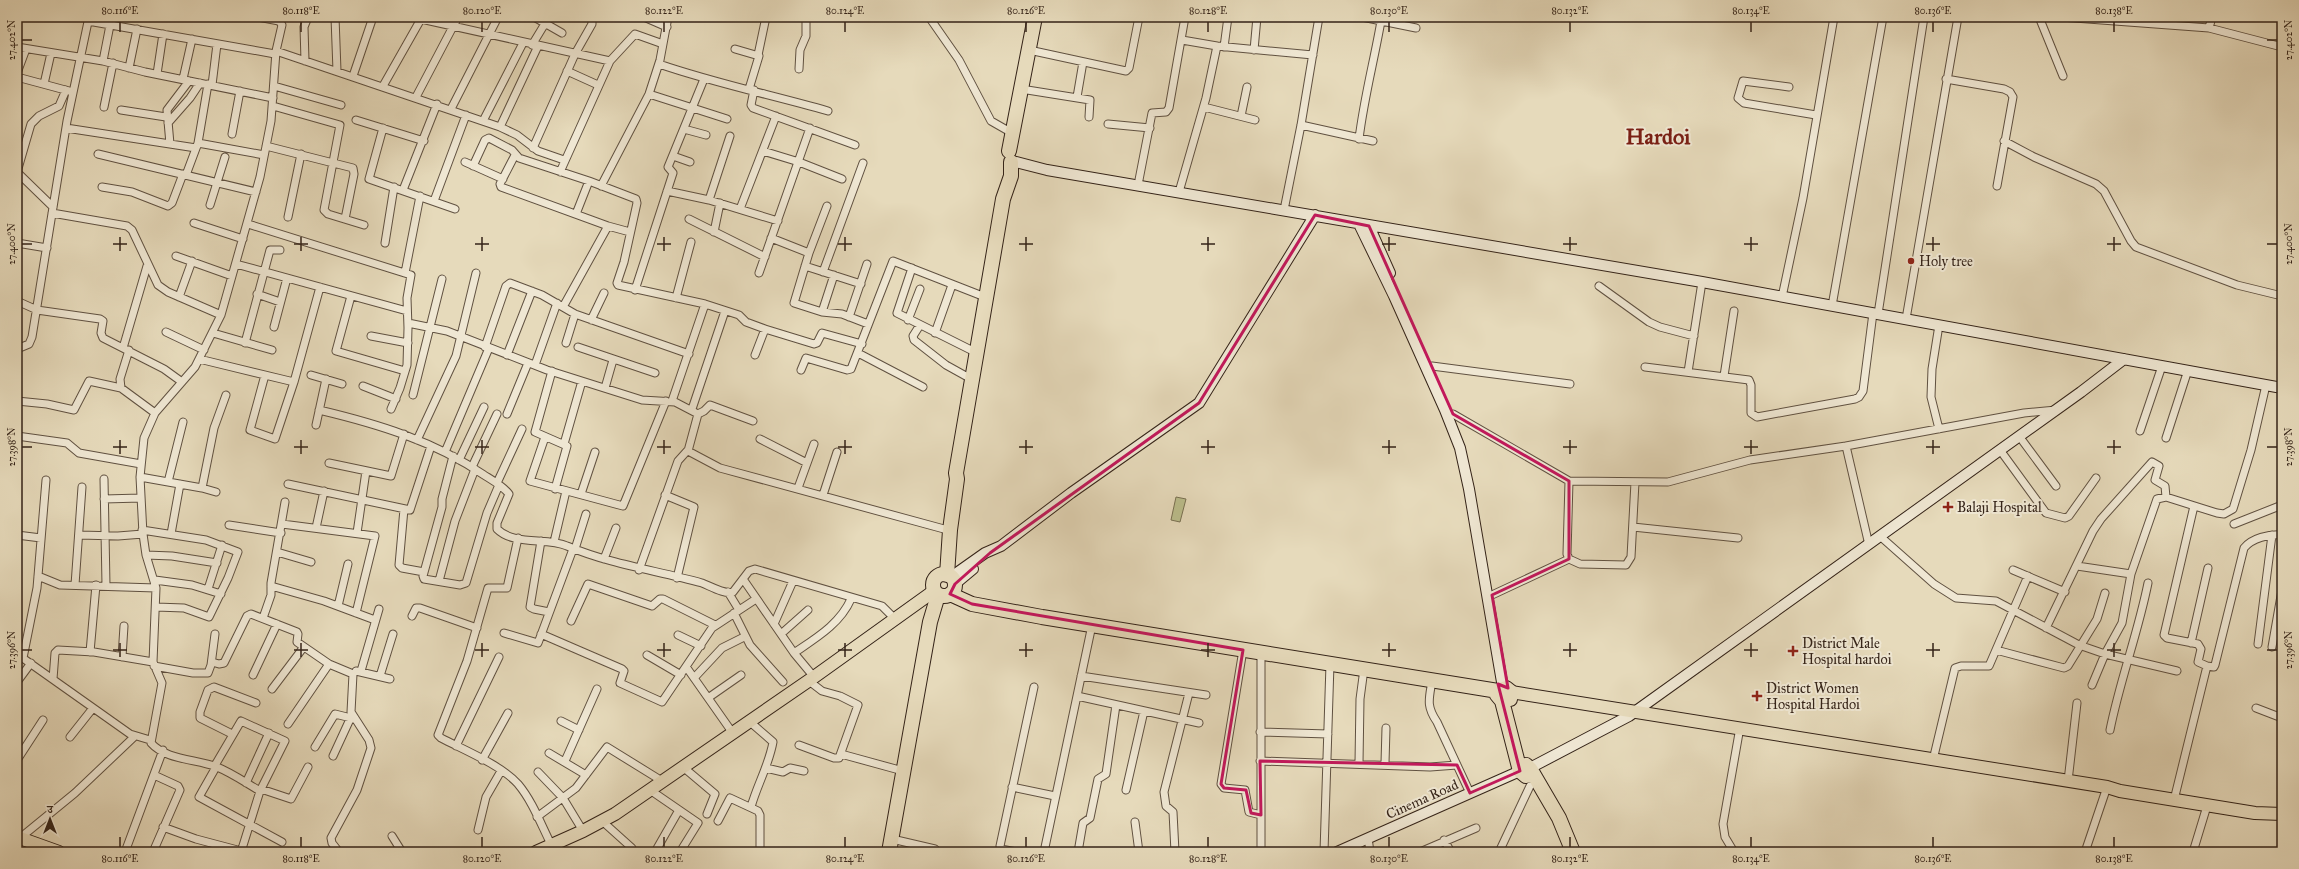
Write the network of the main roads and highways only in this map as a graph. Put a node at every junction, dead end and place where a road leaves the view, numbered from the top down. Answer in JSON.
{"nodes":[{"id":1,"x":1035,"y":17,"type":"edge"},
{"id":2,"x":956,"y":473,"type":"junction"},
{"id":3,"x":945,"y":586,"type":"junction"},
{"id":4,"x":1505,"y":693,"type":"junction"},
{"id":5,"x":1628,"y":713,"type":"junction"},
{"id":6,"x":2107,"y":790,"type":"junction"},
{"id":7,"x":2282,"y":814,"type":"edge"},
{"id":8,"x":21,"y":840,"type":"edge"},
{"id":9,"x":890,"y":846,"type":"edge"},
{"id":10,"x":553,"y":849,"type":"edge"},
{"id":11,"x":59,"y":852,"type":"edge"},
{"id":12,"x":536,"y":852,"type":"edge"},
{"id":13,"x":1573,"y":852,"type":"edge"}],
"edges":[{"from":1,"to":2,"type":"highway"},
{"from":2,"to":3,"type":"highway"},
{"from":2,"to":3,"type":"highway"},
{"from":3,"to":4,"type":"highway"},
{"from":3,"to":9,"type":"highway"},
{"from":3,"to":10,"type":"main road"},
{"from":4,"to":5,"type":"main road"},
{"from":4,"to":13,"type":"highway"},
{"from":5,"to":6,"type":"main road"},
{"from":5,"to":6,"type":"main road"},
{"from":6,"to":7,"type":"main road"},
{"from":8,"to":11,"type":"main road"},
{"from":10,"to":12,"type":"main road"}]}
